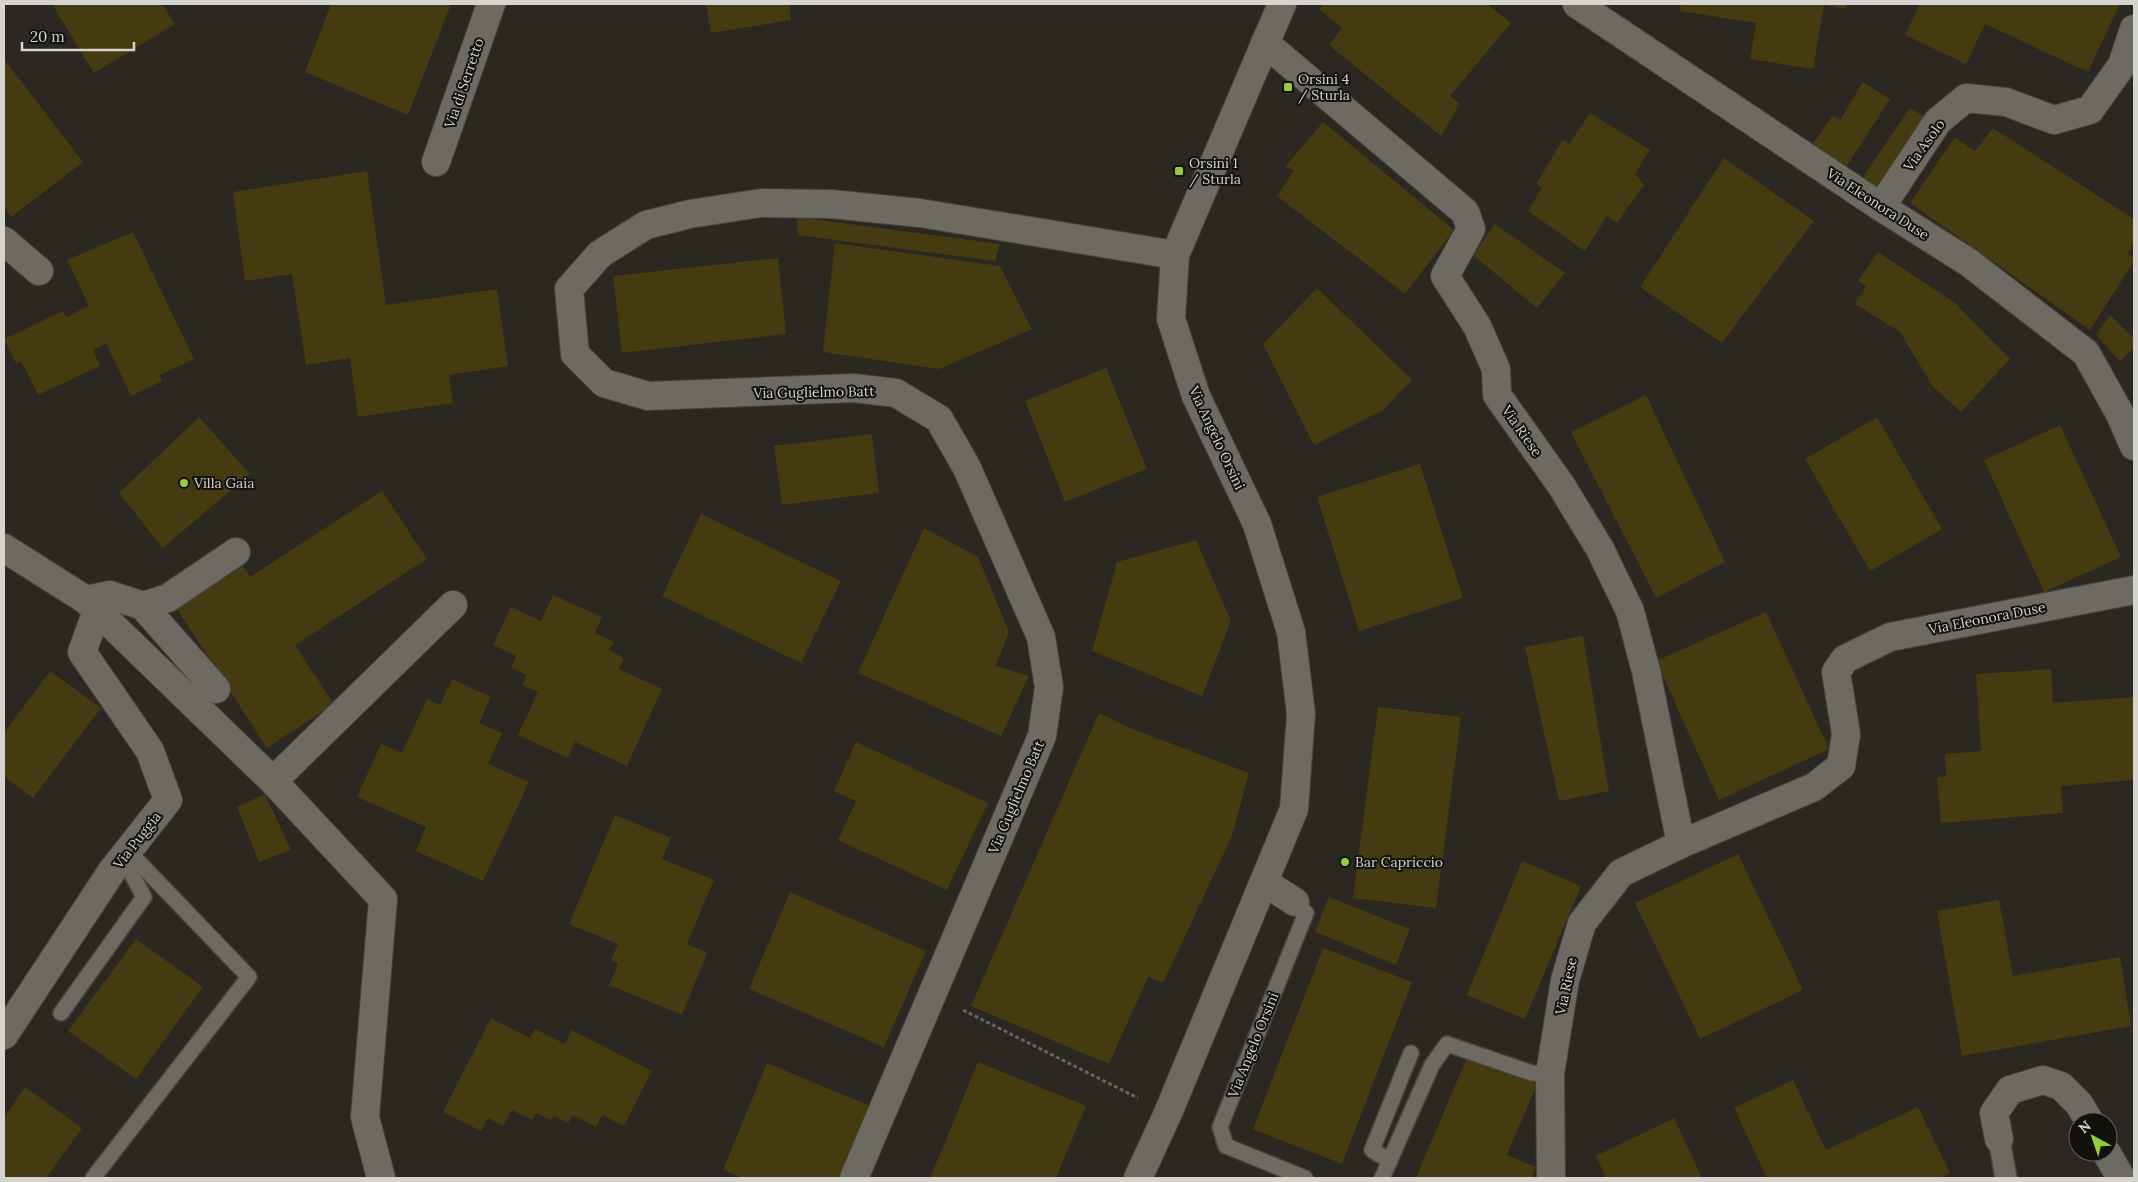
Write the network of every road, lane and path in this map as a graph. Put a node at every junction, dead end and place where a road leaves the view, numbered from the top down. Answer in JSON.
{"nodes":[{"id":1,"x":491,"y":4,"type":"edge"},
{"id":2,"x":1282,"y":4,"type":"edge"},
{"id":3,"x":1577,"y":4,"type":"edge"},
{"id":4,"x":2134,"y":28,"type":"edge"},
{"id":5,"x":1265,"y":43,"type":"junction"},
{"id":6,"x":436,"y":162,"type":"dead end"},
{"id":7,"x":1881,"y":207,"type":"junction"},
{"id":8,"x":4,"y":241,"type":"edge"},
{"id":9,"x":1176,"y":255,"type":"junction"},
{"id":10,"x":39,"y":271,"type":"dead end"},
{"id":11,"x":2134,"y":446,"type":"edge"},
{"id":12,"x":4,"y":548,"type":"edge"},
{"id":13,"x":236,"y":552,"type":"dead end"},
{"id":14,"x":2134,"y":590,"type":"edge"},
{"id":15,"x":453,"y":605,"type":"dead end"},
{"id":16,"x":91,"y":606,"type":"junction"},
{"id":17,"x":143,"y":606,"type":"junction"},
{"id":18,"x":1844,"y":659,"type":"joint"},
{"id":19,"x":216,"y":689,"type":"dead end"},
{"id":20,"x":272,"y":780,"type":"junction"},
{"id":21,"x":1681,"y":844,"type":"junction"},
{"id":22,"x":126,"y":854,"type":"junction"},
{"id":23,"x":1264,"y":882,"type":"junction"},
{"id":24,"x":1295,"y":902,"type":"joint"},
{"id":25,"x":933,"y":996,"type":"junction"},
{"id":26,"x":61,"y":1013,"type":"dead end"},
{"id":27,"x":4,"y":1035,"type":"edge"},
{"id":28,"x":1411,"y":1053,"type":"dead end"},
{"id":29,"x":1550,"y":1074,"type":"junction"},
{"id":30,"x":1139,"y":1098,"type":"dead end"},
{"id":31,"x":2084,"y":1112,"type":"edge"},
{"id":32,"x":1999,"y":1139,"type":"joint"},
{"id":33,"x":1390,"y":1161,"type":"junction"},
{"id":34,"x":2112,"y":1162,"type":"edge"},
{"id":35,"x":93,"y":1178,"type":"edge"},
{"id":36,"x":381,"y":1178,"type":"edge"},
{"id":37,"x":854,"y":1178,"type":"edge"},
{"id":38,"x":1138,"y":1178,"type":"edge"},
{"id":39,"x":1305,"y":1178,"type":"edge"},
{"id":40,"x":1382,"y":1178,"type":"edge"},
{"id":41,"x":1551,"y":1178,"type":"edge"},
{"id":42,"x":2006,"y":1178,"type":"edge"},
{"id":43,"x":2121,"y":1178,"type":"edge"}],
"edges":[{"from":1,"to":6,"type":"street","name":"Via di Serretto"},
{"from":2,"to":5,"type":"street","name":"Via Angelo Orsini"},
{"from":3,"to":7,"type":"street","name":"Via Eleonora Duse"},
{"from":4,"to":7,"type":"street","name":"Via Asolo"},
{"from":5,"to":9,"type":"street","name":"Via Angelo Orsini"},
{"from":5,"to":21,"type":"street","name":"Via Riese"},
{"from":7,"to":11,"type":"street","name":"Via Eleonora Duse"},
{"from":8,"to":10,"type":"street"},
{"from":9,"to":23,"type":"street","name":"Via Angelo Orsini"},
{"from":9,"to":25,"type":"street","name":"Via Guglielmo Batt"},
{"from":12,"to":16,"type":"street"},
{"from":13,"to":17,"type":"street"},
{"from":14,"to":18,"type":"street","name":"Via Eleonora Duse"},
{"from":15,"to":20,"type":"street"},
{"from":16,"to":17,"type":"street"},
{"from":16,"to":20,"type":"street"},
{"from":16,"to":22,"type":"street","name":"Via Puggia"},
{"from":17,"to":19,"type":"street"},
{"from":18,"to":21,"type":"street","name":"Via Riese"},
{"from":20,"to":36,"type":"street"},
{"from":21,"to":29,"type":"street","name":"Via Riese"},
{"from":22,"to":26,"type":"lane"},
{"from":22,"to":27,"type":"street","name":"Via Puggia"},
{"from":22,"to":35,"type":"lane"},
{"from":23,"to":24,"type":"street","name":"Via Angelo Orsini"},
{"from":23,"to":38,"type":"street","name":"Via Angelo Orsini"},
{"from":24,"to":39,"type":"lane","name":"Via Angelo Orsini"},
{"from":25,"to":30,"type":"path"},
{"from":25,"to":37,"type":"street","name":"Via Guglielmo Batt"},
{"from":28,"to":33,"type":"lane"},
{"from":29,"to":33,"type":"lane"},
{"from":29,"to":41,"type":"street","name":"Via Riese"},
{"from":31,"to":32,"type":"street"},
{"from":32,"to":42,"type":"street"},
{"from":33,"to":40,"type":"lane"},
{"from":34,"to":43,"type":"street"}]}
